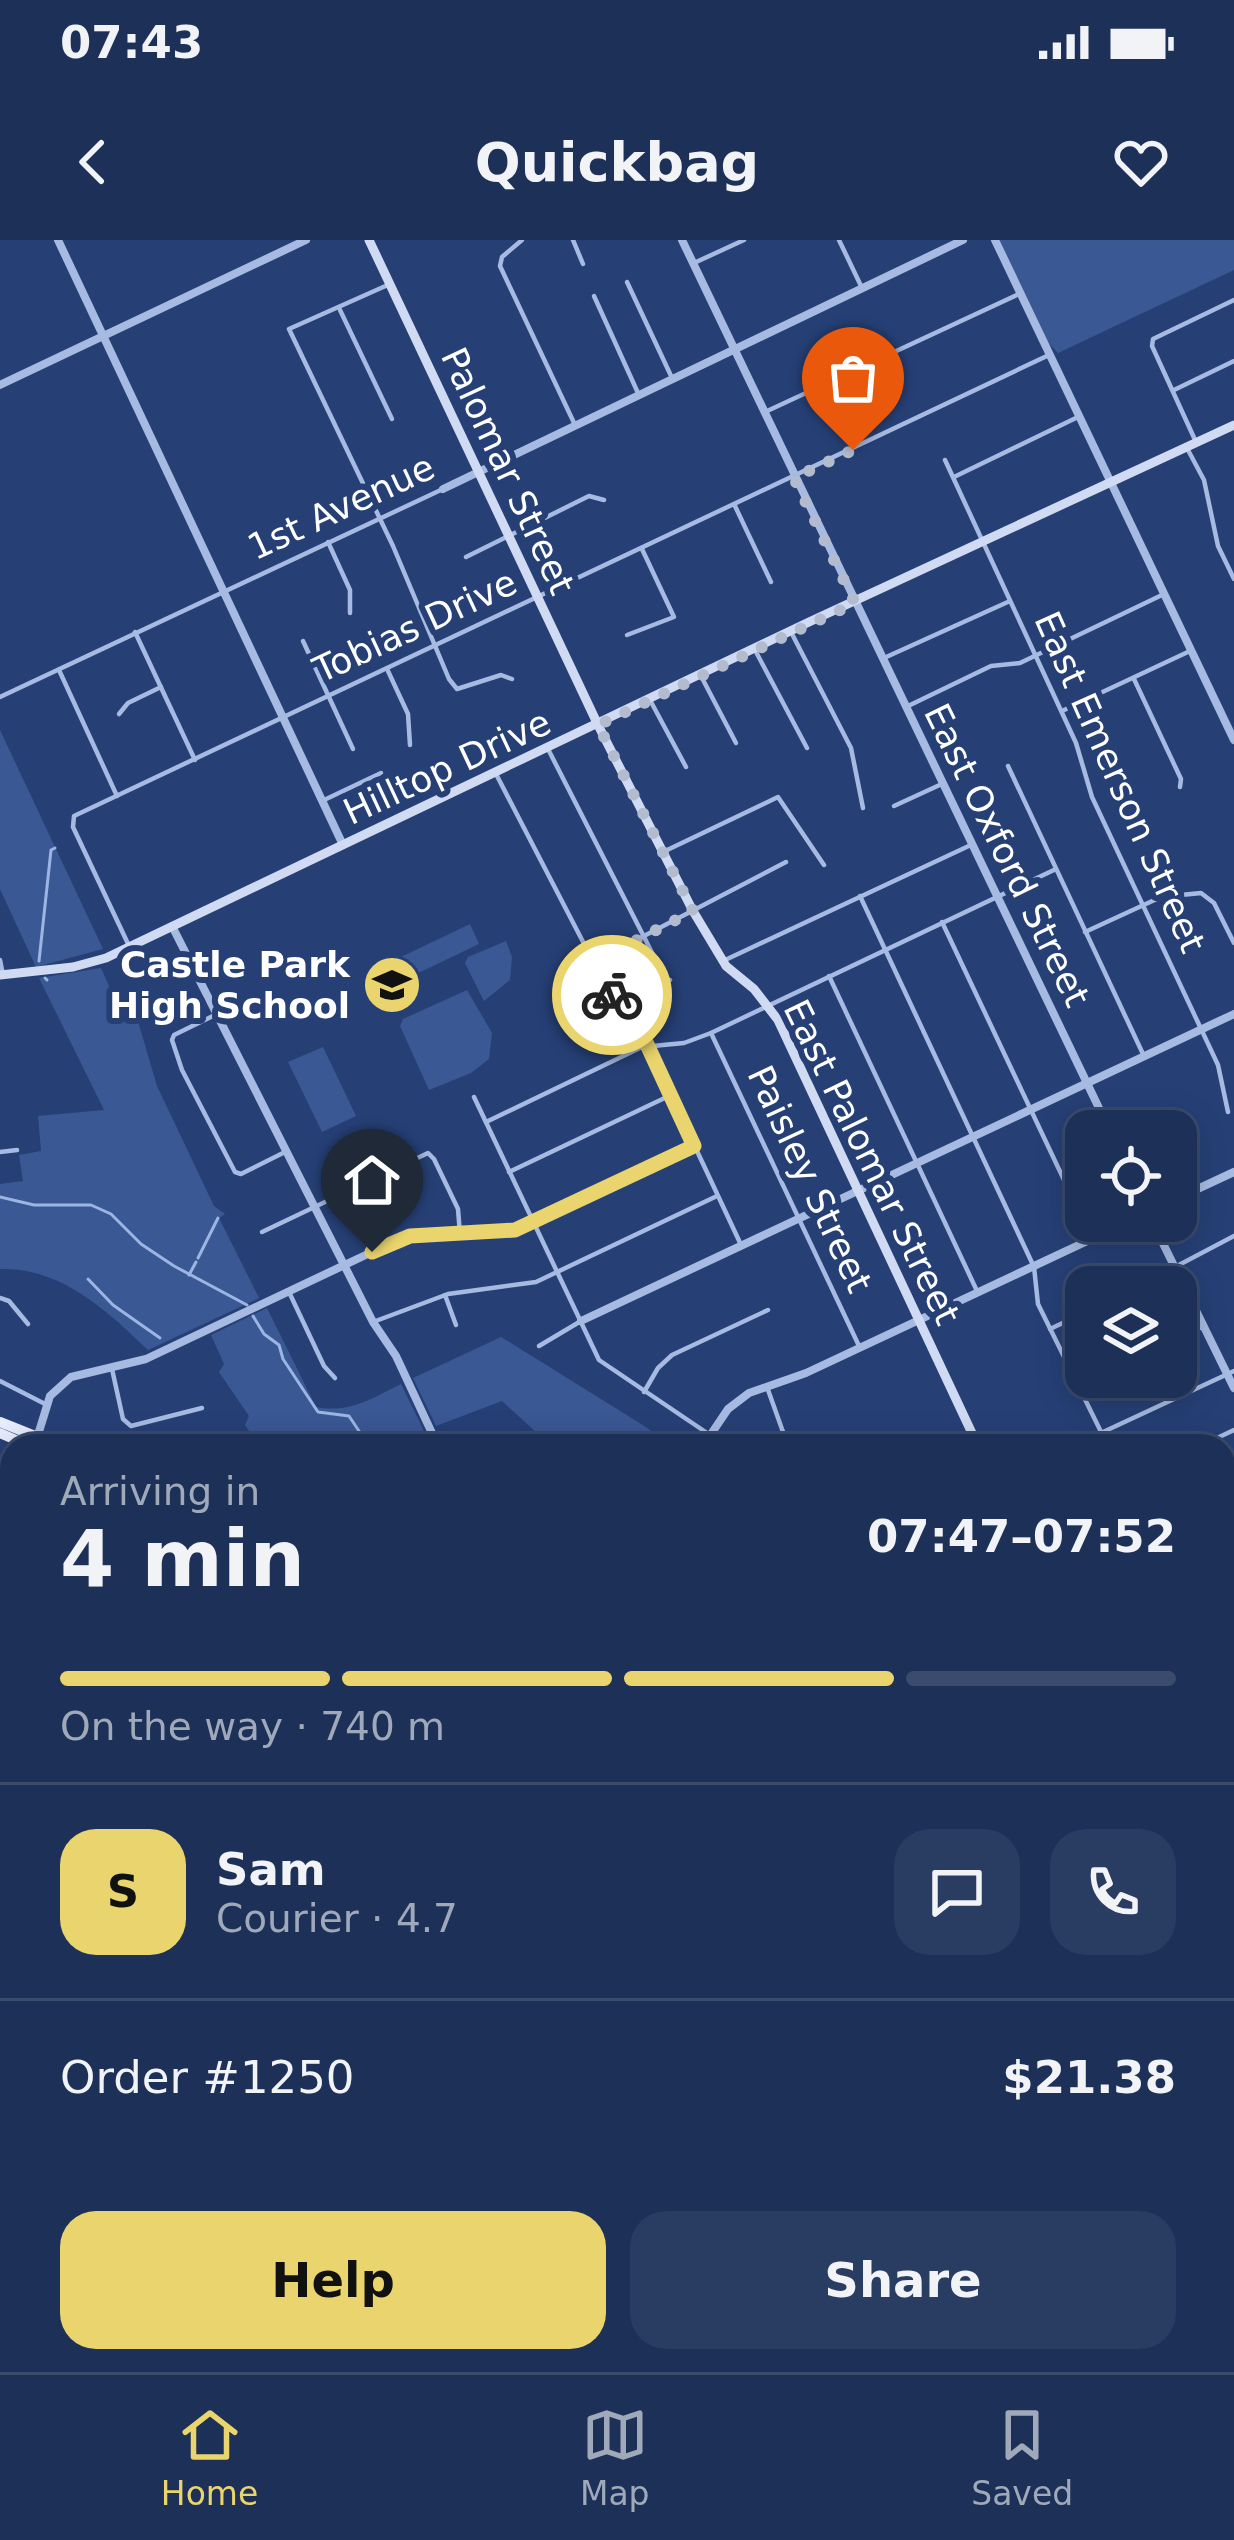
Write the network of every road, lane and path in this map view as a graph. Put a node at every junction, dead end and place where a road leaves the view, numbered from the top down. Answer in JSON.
{"nodes":[{"id":1,"x":58,"y":240,"type":"edge"},
{"id":2,"x":306,"y":240,"type":"edge"},
{"id":3,"x":370,"y":240,"type":"edge"},
{"id":4,"x":522,"y":240,"type":"edge"},
{"id":5,"x":573,"y":240,"type":"edge"},
{"id":6,"x":682,"y":240,"type":"edge"},
{"id":7,"x":744,"y":240,"type":"edge"},
{"id":8,"x":839,"y":240,"type":"edge"},
{"id":9,"x":963,"y":240,"type":"edge"},
{"id":10,"x":995,"y":240,"type":"edge"},
{"id":11,"x":693,"y":263,"type":"junction"},
{"id":12,"x":584,"y":264,"type":"dead end"},
{"id":13,"x":628,"y":282,"type":"dead end"},
{"id":14,"x":390,"y":284,"type":"junction"},
{"id":15,"x":862,"y":288,"type":"junction"},
{"id":16,"x":1021,"y":293,"type":"junction"},
{"id":17,"x":594,"y":296,"type":"dead end"},
{"id":18,"x":1234,"y":300,"type":"edge"},
{"id":19,"x":339,"y":309,"type":"junction"},
{"id":20,"x":104,"y":336,"type":"junction"},
{"id":21,"x":734,"y":350,"type":"junction"},
{"id":22,"x":1049,"y":355,"type":"junction"},
{"id":23,"x":1234,"y":361,"type":"edge"},
{"id":24,"x":672,"y":378,"type":"junction"},
{"id":25,"x":0,"y":385,"type":"edge"},
{"id":26,"x":1172,"y":391,"type":"junction"},
{"id":27,"x":638,"y":393,"type":"junction"},
{"id":28,"x":764,"y":412,"type":"junction"},
{"id":29,"x":1078,"y":417,"type":"junction"},
{"id":30,"x":392,"y":418,"type":"dead end"},
{"id":31,"x":575,"y":425,"type":"junction"},
{"id":32,"x":1234,"y":425,"type":"edge"},
{"id":33,"x":1191,"y":445,"type":"junction"},
{"id":34,"x":945,"y":460,"type":"dead end"},
{"id":35,"x":480,"y":472,"type":"junction"},
{"id":36,"x":794,"y":478,"type":"junction"},
{"id":37,"x":953,"y":478,"type":"junction"},
{"id":38,"x":1109,"y":483,"type":"junction"},
{"id":39,"x":443,"y":489,"type":"joint"},
{"id":40,"x":604,"y":500,"type":"dead end"},
{"id":41,"x":734,"y":506,"type":"junction"},
{"id":42,"x":379,"y":517,"type":"junction"},
{"id":43,"x":510,"y":536,"type":"junction"},
{"id":44,"x":328,"y":542,"type":"junction"},
{"id":45,"x":982,"y":542,"type":"junction"},
{"id":46,"x":642,"y":548,"type":"junction"},
{"id":47,"x":466,"y":557,"type":"dead end"},
{"id":48,"x":1234,"y":579,"type":"edge"},
{"id":49,"x":771,"y":582,"type":"dead end"},
{"id":50,"x":224,"y":590,"type":"junction"},
{"id":51,"x":1162,"y":595,"type":"junction"},
{"id":52,"x":538,"y":597,"type":"junction"},
{"id":53,"x":1010,"y":601,"type":"junction"},
{"id":54,"x":855,"y":603,"type":"junction"},
{"id":55,"x":350,"y":613,"type":"dead end"},
{"id":56,"x":135,"y":632,"type":"junction"},
{"id":57,"x":791,"y":632,"type":"junction"},
{"id":58,"x":627,"y":635,"type":"dead end"},
{"id":59,"x":303,"y":641,"type":"dead end"},
{"id":60,"x":434,"y":647,"type":"junction"},
{"id":61,"x":755,"y":650,"type":"junction"},
{"id":62,"x":1190,"y":651,"type":"junction"},
{"id":63,"x":1035,"y":654,"type":"junction"},
{"id":64,"x":882,"y":659,"type":"junction"},
{"id":65,"x":58,"y":669,"type":"junction"},
{"id":66,"x":387,"y":669,"type":"junction"},
{"id":67,"x":700,"y":676,"type":"junction"},
{"id":68,"x":512,"y":679,"type":"dead end"},
{"id":69,"x":1134,"y":679,"type":"junction"},
{"id":70,"x":161,"y":687,"type":"junction"},
{"id":71,"x":328,"y":697,"type":"junction"},
{"id":72,"x":0,"y":698,"type":"edge"},
{"id":73,"x":650,"y":700,"type":"junction"},
{"id":74,"x":906,"y":707,"type":"junction"},
{"id":75,"x":1062,"y":711,"type":"junction"},
{"id":76,"x":119,"y":714,"type":"dead end"},
{"id":77,"x":283,"y":718,"type":"junction"},
{"id":78,"x":598,"y":725,"type":"junction"},
{"id":79,"x":1234,"y":740,"type":"edge"},
{"id":80,"x":736,"y":743,"type":"dead end"},
{"id":81,"x":410,"y":745,"type":"dead end"},
{"id":82,"x":807,"y":748,"type":"dead end"},
{"id":83,"x":353,"y":749,"type":"dead end"},
{"id":84,"x":548,"y":749,"type":"junction"},
{"id":85,"x":194,"y":760,"type":"junction"},
{"id":86,"x":1008,"y":766,"type":"dead end"},
{"id":87,"x":686,"y":767,"type":"dead end"},
{"id":88,"x":381,"y":773,"type":"dead end"},
{"id":89,"x":496,"y":774,"type":"junction"},
{"id":90,"x":944,"y":783,"type":"junction"},
{"id":91,"x":1180,"y":787,"type":"dead end"},
{"id":92,"x":116,"y":796,"type":"junction"},
{"id":93,"x":322,"y":801,"type":"junction"},
{"id":94,"x":894,"y":806,"type":"dead end"},
{"id":95,"x":863,"y":808,"type":"dead end"},
{"id":96,"x":973,"y":844,"type":"junction"},
{"id":97,"x":343,"y":845,"type":"junction"},
{"id":98,"x":663,"y":852,"type":"junction"},
{"id":99,"x":786,"y":862,"type":"dead end"},
{"id":100,"x":824,"y":865,"type":"dead end"},
{"id":101,"x":1056,"y":869,"type":"junction"},
{"id":102,"x":860,"y":896,"type":"junction"},
{"id":103,"x":998,"y":896,"type":"junction"},
{"id":104,"x":1144,"y":905,"type":"junction"},
{"id":105,"x":693,"y":911,"type":"junction"},
{"id":106,"x":942,"y":922,"type":"junction"},
{"id":107,"x":172,"y":926,"type":"junction"},
{"id":108,"x":1085,"y":932,"type":"junction"},
{"id":109,"x":644,"y":936,"type":"junction"},
{"id":110,"x":1234,"y":943,"type":"edge"},
{"id":111,"x":130,"y":948,"type":"junction"},
{"id":112,"x":885,"y":949,"type":"junction"},
{"id":113,"x":0,"y":960,"type":"edge"},
{"id":114,"x":723,"y":961,"type":"junction"},
{"id":115,"x":593,"y":963,"type":"junction"},
{"id":116,"x":1,"y":975,"type":"edge"},
{"id":117,"x":569,"y":975,"type":"dead end"},
{"id":118,"x":829,"y":976,"type":"junction"},
{"id":119,"x":670,"y":980,"type":"dead end"},
{"id":120,"x":768,"y":1005,"type":"junction"},
{"id":121,"x":1234,"y":1014,"type":"edge"},
{"id":122,"x":218,"y":1015,"type":"junction"},
{"id":123,"x":1203,"y":1029,"type":"junction"},
{"id":124,"x":711,"y":1033,"type":"junction"},
{"id":125,"x":648,"y":1046,"type":"junction"},
{"id":126,"x":1144,"y":1058,"type":"junction"},
{"id":127,"x":1087,"y":1084,"type":"junction"},
{"id":128,"x":671,"y":1094,"type":"junction"},
{"id":129,"x":474,"y":1097,"type":"dead end"},
{"id":130,"x":1031,"y":1110,"type":"junction"},
{"id":131,"x":1100,"y":1110,"type":"edge"},
{"id":132,"x":1228,"y":1112,"type":"dead end"},
{"id":133,"x":486,"y":1122,"type":"junction"},
{"id":134,"x":975,"y":1137,"type":"junction"},
{"id":135,"x":694,"y":1146,"type":"junction"},
{"id":136,"x":17,"y":1150,"type":"dead end"},
{"id":137,"x":288,"y":1150,"type":"junction"},
{"id":138,"x":0,"y":1152,"type":"edge"},
{"id":139,"x":917,"y":1164,"type":"junction"},
{"id":140,"x":509,"y":1172,"type":"junction"},
{"id":141,"x":1234,"y":1172,"type":"edge"},
{"id":142,"x":1065,"y":1182,"type":"edge"},
{"id":143,"x":1197,"y":1189,"type":"edge"},
{"id":144,"x":859,"y":1191,"type":"junction"},
{"id":145,"x":718,"y":1196,"type":"junction"},
{"id":146,"x":316,"y":1206,"type":"junction"},
{"id":147,"x":800,"y":1220,"type":"junction"},
{"id":148,"x":533,"y":1221,"type":"junction"},
{"id":149,"x":262,"y":1232,"type":"dead end"},
{"id":150,"x":460,"y":1234,"type":"junction"},
{"id":151,"x":1234,"y":1236,"type":"edge"},
{"id":152,"x":1086,"y":1242,"type":"edge"},
{"id":153,"x":742,"y":1247,"type":"junction"},
{"id":154,"x":372,"y":1252,"type":"joint"},
{"id":155,"x":346,"y":1264,"type":"junction"},
{"id":156,"x":1180,"y":1266,"type":"edge"},
{"id":157,"x":1034,"y":1267,"type":"junction"},
{"id":158,"x":556,"y":1272,"type":"junction"},
{"id":159,"x":290,"y":1292,"type":"junction"},
{"id":160,"x":978,"y":1293,"type":"junction"},
{"id":161,"x":446,"y":1295,"type":"junction"},
{"id":162,"x":0,"y":1298,"type":"edge"},
{"id":163,"x":768,"y":1310,"type":"dead end"},
{"id":164,"x":1197,"y":1312,"type":"edge"},
{"id":165,"x":581,"y":1321,"type":"junction"},
{"id":166,"x":374,"y":1322,"type":"junction"},
{"id":167,"x":919,"y":1322,"type":"junction"},
{"id":168,"x":1065,"y":1322,"type":"edge"},
{"id":169,"x":28,"y":1324,"type":"dead end"},
{"id":170,"x":456,"y":1325,"type":"dead end"},
{"id":171,"x":1204,"y":1326,"type":"junction"},
{"id":172,"x":1050,"y":1329,"type":"junction"},
{"id":173,"x":1197,"y":1329,"type":"edge"},
{"id":174,"x":539,"y":1346,"type":"dead end"},
{"id":175,"x":860,"y":1348,"type":"junction"},
{"id":176,"x":1065,"y":1361,"type":"edge"},
{"id":177,"x":112,"y":1369,"type":"junction"},
{"id":178,"x":1231,"y":1373,"type":"edge"},
{"id":179,"x":335,"y":1378,"type":"dead end"},
{"id":180,"x":0,"y":1381,"type":"edge"},
{"id":181,"x":766,"y":1387,"type":"junction"},
{"id":182,"x":1234,"y":1388,"type":"edge"},
{"id":183,"x":644,"y":1391,"type":"junction"},
{"id":184,"x":1083,"y":1398,"type":"edge"},
{"id":185,"x":46,"y":1406,"type":"junction"},
{"id":186,"x":202,"y":1408,"type":"dead end"},
{"id":187,"x":37,"y":1434,"type":"edge"},
{"id":188,"x":432,"y":1434,"type":"edge"},
{"id":189,"x":708,"y":1434,"type":"edge"},
{"id":190,"x":711,"y":1434,"type":"edge"},
{"id":191,"x":784,"y":1434,"type":"edge"},
{"id":192,"x":972,"y":1434,"type":"edge"},
{"id":193,"x":1101,"y":1434,"type":"edge"},
{"id":194,"x":1104,"y":1434,"type":"edge"}],
"edges":[{"from":1,"to":20,"type":"street"},
{"from":2,"to":20,"type":"street"},
{"from":3,"to":14,"type":"main road","name":"Palomar Street"},
{"from":4,"to":31,"type":"street"},
{"from":5,"to":12,"type":"street"},
{"from":6,"to":11,"type":"street","name":"East Oxford Street"},
{"from":7,"to":11,"type":"street"},
{"from":8,"to":15,"type":"street"},
{"from":9,"to":15,"type":"street","name":"1st Avenue"},
{"from":10,"to":16,"type":"street"},
{"from":11,"to":21,"type":"street","name":"East Oxford Street"},
{"from":13,"to":24,"type":"street"},
{"from":14,"to":19,"type":"street"},
{"from":14,"to":35,"type":"main road","name":"Palomar Street"},
{"from":15,"to":21,"type":"street","name":"1st Avenue"},
{"from":16,"to":22,"type":"street"},
{"from":16,"to":28,"type":"street"},
{"from":17,"to":27,"type":"street"},
{"from":18,"to":26,"type":"street"},
{"from":19,"to":30,"type":"street"},
{"from":19,"to":42,"type":"street"},
{"from":20,"to":25,"type":"street"},
{"from":20,"to":50,"type":"street"},
{"from":21,"to":24,"type":"street","name":"1st Avenue"},
{"from":21,"to":28,"type":"street","name":"East Oxford Street"},
{"from":22,"to":29,"type":"street"},
{"from":22,"to":36,"type":"street","name":"Tobias Drive"},
{"from":23,"to":26,"type":"street"},
{"from":24,"to":27,"type":"street","name":"1st Avenue"},
{"from":26,"to":33,"type":"street"},
{"from":27,"to":31,"type":"street","name":"1st Avenue"},
{"from":28,"to":36,"type":"street","name":"East Oxford Street"},
{"from":29,"to":37,"type":"street"},
{"from":29,"to":38,"type":"street"},
{"from":31,"to":35,"type":"street","name":"1st Avenue"},
{"from":32,"to":33,"type":"main road","name":"Hilltop Drive"},
{"from":33,"to":38,"type":"main road","name":"Hilltop Drive"},
{"from":33,"to":48,"type":"street"},
{"from":34,"to":37,"type":"street","name":"East Emerson Street"},
{"from":35,"to":39,"type":"street","name":"1st Avenue"},
{"from":35,"to":43,"type":"main road","name":"Palomar Street"},
{"from":36,"to":41,"type":"street","name":"Tobias Drive"},
{"from":36,"to":54,"type":"street","name":"East Oxford Street"},
{"from":37,"to":45,"type":"street","name":"East Emerson Street"},
{"from":38,"to":45,"type":"main road","name":"Hilltop Drive"},
{"from":38,"to":51,"type":"street"},
{"from":39,"to":42,"type":"street","name":"1st Avenue"},
{"from":40,"to":43,"type":"street"},
{"from":41,"to":46,"type":"street","name":"Tobias Drive"},
{"from":41,"to":49,"type":"street"},
{"from":42,"to":44,"type":"street","name":"1st Avenue"},
{"from":42,"to":60,"type":"street"},
{"from":43,"to":47,"type":"street"},
{"from":43,"to":52,"type":"main road","name":"Palomar Street"},
{"from":44,"to":50,"type":"street","name":"1st Avenue"},
{"from":44,"to":55,"type":"street"},
{"from":45,"to":53,"type":"street","name":"East Emerson Street"},
{"from":45,"to":54,"type":"main road","name":"Hilltop Drive"},
{"from":46,"to":52,"type":"street","name":"Tobias Drive"},
{"from":46,"to":58,"type":"street"},
{"from":50,"to":56,"type":"street","name":"1st Avenue"},
{"from":50,"to":77,"type":"street"},
{"from":51,"to":62,"type":"street"},
{"from":51,"to":63,"type":"street"},
{"from":52,"to":60,"type":"street","name":"Tobias Drive"},
{"from":52,"to":78,"type":"main road","name":"Palomar Street"},
{"from":53,"to":63,"type":"street","name":"East Emerson Street"},
{"from":53,"to":64,"type":"street"},
{"from":54,"to":57,"type":"main road","name":"Hilltop Drive"},
{"from":54,"to":64,"type":"street","name":"East Oxford Street"},
{"from":56,"to":65,"type":"street","name":"1st Avenue"},
{"from":56,"to":70,"type":"street"},
{"from":57,"to":61,"type":"main road","name":"Hilltop Drive"},
{"from":57,"to":95,"type":"street"},
{"from":59,"to":71,"type":"street"},
{"from":60,"to":66,"type":"street","name":"Tobias Drive"},
{"from":60,"to":68,"type":"street"},
{"from":61,"to":67,"type":"main road","name":"Hilltop Drive"},
{"from":61,"to":82,"type":"street"},
{"from":62,"to":69,"type":"street"},
{"from":62,"to":79,"type":"street"},
{"from":63,"to":74,"type":"street"},
{"from":63,"to":75,"type":"street","name":"East Emerson Street"},
{"from":64,"to":74,"type":"street","name":"East Oxford Street"},
{"from":65,"to":72,"type":"street","name":"1st Avenue"},
{"from":65,"to":92,"type":"street"},
{"from":66,"to":71,"type":"street","name":"Tobias Drive"},
{"from":66,"to":81,"type":"street"},
{"from":67,"to":73,"type":"main road","name":"Hilltop Drive"},
{"from":67,"to":80,"type":"street"},
{"from":69,"to":75,"type":"street"},
{"from":69,"to":91,"type":"street"},
{"from":70,"to":76,"type":"street"},
{"from":70,"to":85,"type":"street"},
{"from":71,"to":77,"type":"street","name":"Tobias Drive"},
{"from":71,"to":83,"type":"street"},
{"from":73,"to":78,"type":"main road","name":"Hilltop Drive"},
{"from":73,"to":87,"type":"street"},
{"from":74,"to":90,"type":"street","name":"East Oxford Street"},
{"from":75,"to":104,"type":"street","name":"East Emerson Street"},
{"from":77,"to":85,"type":"street","name":"Tobias Drive"},
{"from":77,"to":93,"type":"street"},
{"from":78,"to":84,"type":"main road","name":"Hilltop Drive"},
{"from":78,"to":98,"type":"main road","name":"East Palomar Street"},
{"from":84,"to":89,"type":"main road","name":"Hilltop Drive"},
{"from":84,"to":109,"type":"street"},
{"from":85,"to":92,"type":"street","name":"Tobias Drive"},
{"from":86,"to":101,"type":"street"},
{"from":88,"to":93,"type":"street"},
{"from":89,"to":97,"type":"main road","name":"Hilltop Drive"},
{"from":89,"to":115,"type":"street"},
{"from":90,"to":94,"type":"street"},
{"from":90,"to":96,"type":"street","name":"East Oxford Street"},
{"from":92,"to":111,"type":"street","name":"Tobias Drive"},
{"from":93,"to":97,"type":"street"},
{"from":96,"to":102,"type":"street"},
{"from":96,"to":103,"type":"street","name":"East Oxford Street"},
{"from":97,"to":107,"type":"main road","name":"Hilltop Drive"},
{"from":98,"to":100,"type":"street"},
{"from":98,"to":105,"type":"main road","name":"East Palomar Street"},
{"from":99,"to":105,"type":"street"},
{"from":101,"to":103,"type":"street"},
{"from":101,"to":108,"type":"street"},
{"from":102,"to":112,"type":"street"},
{"from":102,"to":114,"type":"street"},
{"from":103,"to":106,"type":"street"},
{"from":103,"to":127,"type":"street","name":"East Oxford Street"},
{"from":104,"to":108,"type":"street"},
{"from":104,"to":110,"type":"street"},
{"from":104,"to":123,"type":"street","name":"East Emerson Street"},
{"from":105,"to":109,"type":"street"},
{"from":105,"to":114,"type":"main road","name":"East Palomar Street"},
{"from":106,"to":112,"type":"street"},
{"from":106,"to":130,"type":"street"},
{"from":107,"to":111,"type":"main road","name":"Hilltop Drive"},
{"from":107,"to":122,"type":"street"},
{"from":108,"to":126,"type":"street"},
{"from":109,"to":115,"type":"street"},
{"from":109,"to":119,"type":"street"},
{"from":111,"to":116,"type":"main road","name":"Hilltop Drive"},
{"from":112,"to":118,"type":"street"},
{"from":112,"to":134,"type":"street"},
{"from":113,"to":116,"type":"street"},
{"from":114,"to":120,"type":"main road","name":"East Palomar Street"},
{"from":115,"to":117,"type":"street"},
{"from":115,"to":125,"type":"street"},
{"from":118,"to":120,"type":"street"},
{"from":118,"to":139,"type":"street"},
{"from":120,"to":124,"type":"street"},
{"from":120,"to":144,"type":"main road","name":"East Palomar Street"},
{"from":121,"to":123,"type":"street"},
{"from":122,"to":137,"type":"street"},
{"from":122,"to":137,"type":"street"},
{"from":123,"to":126,"type":"street"},
{"from":123,"to":132,"type":"street","name":"East Emerson Street"},
{"from":124,"to":125,"type":"street"},
{"from":124,"to":147,"type":"street","name":"Paisley Street"},
{"from":125,"to":128,"type":"street"},
{"from":125,"to":133,"type":"street"},
{"from":126,"to":127,"type":"street"},
{"from":127,"to":130,"type":"street"},
{"from":127,"to":131,"type":"street","name":"East Oxford Street"},
{"from":128,"to":135,"type":"street"},
{"from":128,"to":140,"type":"street"},
{"from":129,"to":133,"type":"street"},
{"from":130,"to":134,"type":"street"},
{"from":130,"to":142,"type":"street"},
{"from":133,"to":140,"type":"street"},
{"from":134,"to":139,"type":"street"},
{"from":134,"to":157,"type":"street"},
{"from":135,"to":145,"type":"street"},
{"from":135,"to":148,"type":"street"},
{"from":136,"to":138,"type":"street"},
{"from":137,"to":146,"type":"street"},
{"from":139,"to":144,"type":"street"},
{"from":139,"to":160,"type":"street"},
{"from":140,"to":148,"type":"street"},
{"from":141,"to":143,"type":"street"},
{"from":144,"to":147,"type":"street"},
{"from":144,"to":167,"type":"main road","name":"East Palomar Street"},
{"from":145,"to":153,"type":"street"},
{"from":145,"to":158,"type":"street"},
{"from":146,"to":149,"type":"street"},
{"from":146,"to":150,"type":"street"},
{"from":146,"to":155,"type":"street"},
{"from":147,"to":153,"type":"street"},
{"from":147,"to":175,"type":"street","name":"Paisley Street"},
{"from":148,"to":150,"type":"street"},
{"from":148,"to":158,"type":"street"},
{"from":150,"to":154,"type":"street"},
{"from":151,"to":156,"type":"street"},
{"from":152,"to":157,"type":"street"},
{"from":153,"to":165,"type":"street"},
{"from":154,"to":155,"type":"street"},
{"from":155,"to":159,"type":"street"},
{"from":155,"to":166,"type":"street"},
{"from":157,"to":160,"type":"street"},
{"from":157,"to":172,"type":"street"},
{"from":158,"to":161,"type":"street"},
{"from":158,"to":165,"type":"street"},
{"from":159,"to":177,"type":"street"},
{"from":159,"to":179,"type":"street"},
{"from":160,"to":167,"type":"street"},
{"from":161,"to":166,"type":"street"},
{"from":161,"to":170,"type":"street"},
{"from":162,"to":169,"type":"street"},
{"from":163,"to":183,"type":"street"},
{"from":164,"to":171,"type":"street"},
{"from":165,"to":174,"type":"street"},
{"from":165,"to":183,"type":"street"},
{"from":166,"to":188,"type":"street"},
{"from":167,"to":175,"type":"street"},
{"from":167,"to":192,"type":"main road","name":"East Palomar Street"},
{"from":168,"to":172,"type":"street"},
{"from":171,"to":173,"type":"street"},
{"from":171,"to":178,"type":"street"},
{"from":172,"to":176,"type":"street"},
{"from":175,"to":181,"type":"street"},
{"from":177,"to":185,"type":"street"},
{"from":177,"to":186,"type":"street"},
{"from":178,"to":182,"type":"street"},
{"from":178,"to":194,"type":"street"},
{"from":180,"to":185,"type":"street"},
{"from":181,"to":190,"type":"street"},
{"from":181,"to":191,"type":"street"},
{"from":183,"to":189,"type":"street"},
{"from":184,"to":193,"type":"street"},
{"from":185,"to":187,"type":"street"}]}
